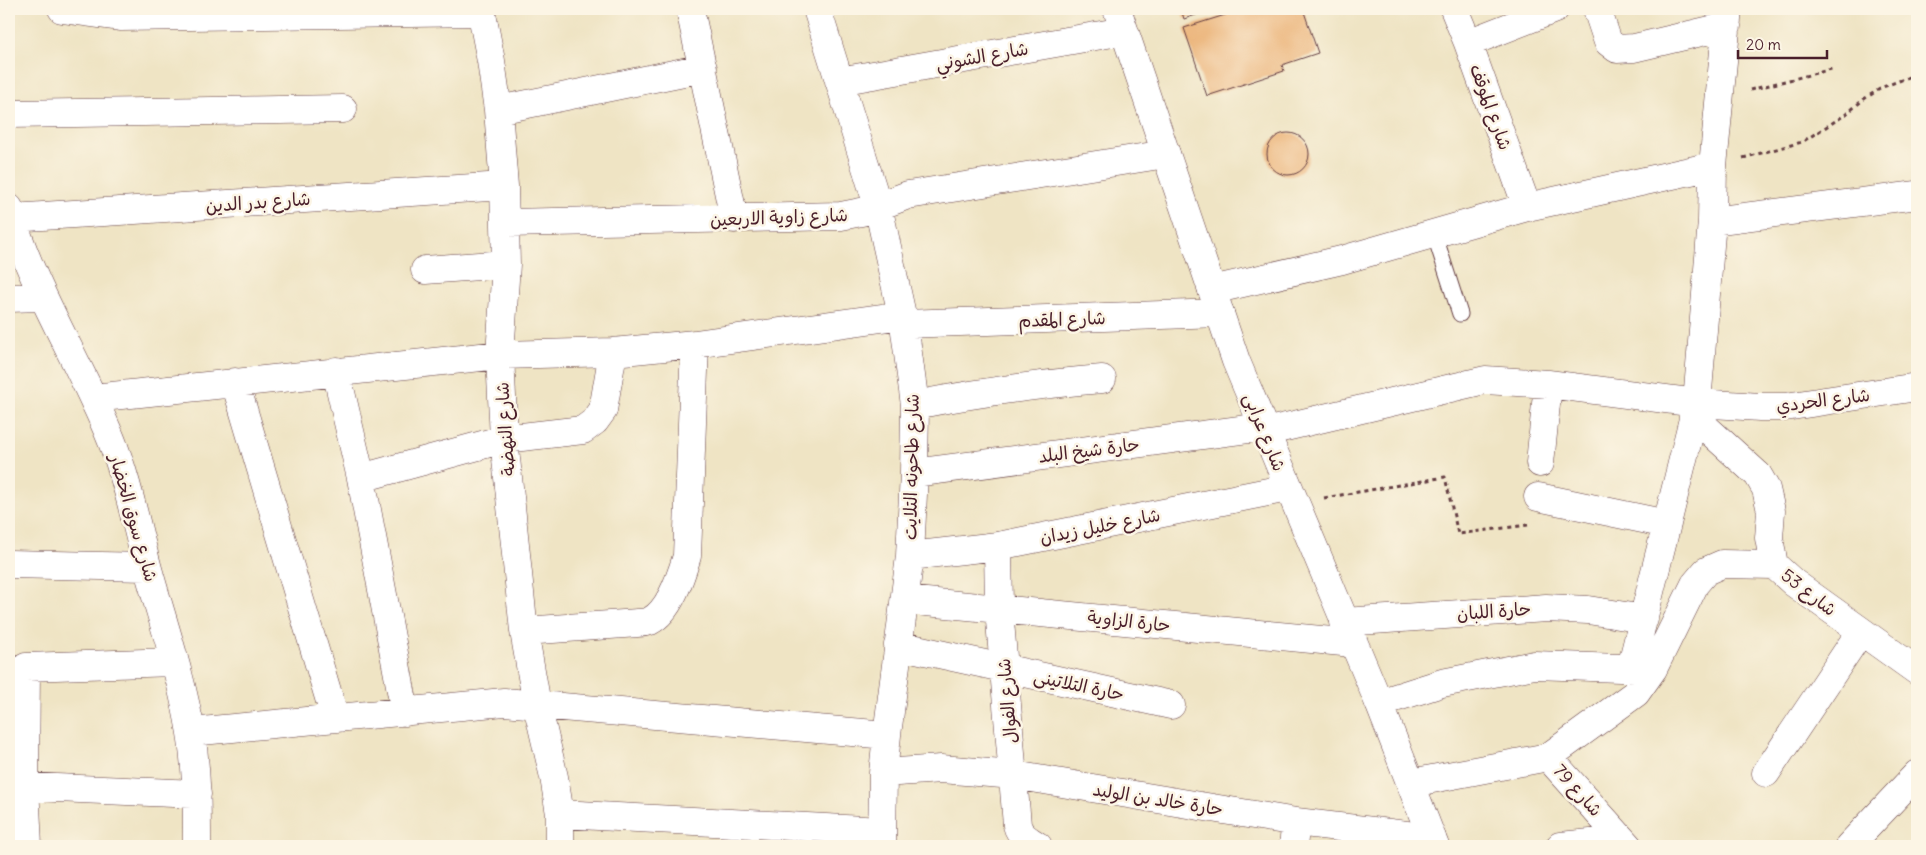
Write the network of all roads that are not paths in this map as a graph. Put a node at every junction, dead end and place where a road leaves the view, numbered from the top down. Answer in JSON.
{"nodes":[{"id":1,"x":62,"y":9,"type":"edge"},
{"id":2,"x":690,"y":9,"type":"edge"},
{"id":3,"x":817,"y":9,"type":"edge"},
{"id":4,"x":1454,"y":9,"type":"edge"},
{"id":5,"x":1555,"y":9,"type":"edge"},
{"id":6,"x":1597,"y":9,"type":"edge"},
{"id":7,"x":481,"y":11,"type":"edge"},
{"id":8,"x":120,"y":13,"type":"edge"},
{"id":9,"x":1732,"y":15,"type":"edge"},
{"id":10,"x":1121,"y":20,"type":"edge"},
{"id":11,"x":1468,"y":43,"type":"junction"},
{"id":12,"x":703,"y":68,"type":"junction"},
{"id":13,"x":840,"y":81,"type":"junction"},
{"id":14,"x":343,"y":109,"type":"dead end"},
{"id":15,"x":498,"y":110,"type":"junction"},
{"id":16,"x":9,"y":114,"type":"edge"},
{"id":17,"x":1166,"y":154,"type":"junction"},
{"id":18,"x":1713,"y":166,"type":"junction"},
{"id":19,"x":504,"y":186,"type":"junction"},
{"id":20,"x":1917,"y":196,"type":"edge"},
{"id":21,"x":878,"y":206,"type":"junction"},
{"id":22,"x":1527,"y":207,"type":"junction"},
{"id":23,"x":10,"y":213,"type":"edge"},
{"id":24,"x":734,"y":219,"type":"junction"},
{"id":25,"x":1712,"y":221,"type":"junction"},
{"id":26,"x":506,"y":223,"type":"junction"},
{"id":27,"x":1434,"y":233,"type":"junction"},
{"id":28,"x":506,"y":264,"type":"junction"},
{"id":29,"x":425,"y":270,"type":"dead end"},
{"id":30,"x":42,"y":297,"type":"junction"},
{"id":31,"x":9,"y":298,"type":"edge"},
{"id":32,"x":1216,"y":302,"type":"junction"},
{"id":33,"x":1460,"y":314,"type":"dead end"},
{"id":34,"x":904,"y":319,"type":"junction"},
{"id":35,"x":695,"y":344,"type":"junction"},
{"id":36,"x":613,"y":352,"type":"junction"},
{"id":37,"x":500,"y":355,"type":"junction"},
{"id":38,"x":336,"y":371,"type":"junction"},
{"id":39,"x":1102,"y":378,"type":"dead end"},
{"id":40,"x":235,"y":382,"type":"junction"},
{"id":41,"x":1548,"y":384,"type":"junction"},
{"id":42,"x":1917,"y":387,"type":"edge"},
{"id":43,"x":93,"y":398,"type":"junction"},
{"id":44,"x":915,"y":405,"type":"junction"},
{"id":45,"x":1695,"y":410,"type":"junction"},
{"id":46,"x":1264,"y":429,"type":"junction"},
{"id":47,"x":504,"y":439,"type":"junction"},
{"id":48,"x":1540,"y":462,"type":"dead end"},
{"id":49,"x":914,"y":473,"type":"junction"},
{"id":50,"x":361,"y":478,"type":"junction"},
{"id":51,"x":1291,"y":496,"type":"junction"},
{"id":52,"x":1538,"y":497,"type":"road end"},
{"id":53,"x":1667,"y":524,"type":"junction"},
{"id":54,"x":998,"y":546,"type":"junction"},
{"id":55,"x":910,"y":556,"type":"junction"},
{"id":56,"x":9,"y":564,"type":"edge"},
{"id":57,"x":1774,"y":565,"type":"junction"},
{"id":58,"x":147,"y":567,"type":"junction"},
{"id":59,"x":905,"y":600,"type":"junction"},
{"id":60,"x":999,"y":609,"type":"junction"},
{"id":61,"x":1644,"y":619,"type":"junction"},
{"id":62,"x":524,"y":631,"type":"junction"},
{"id":63,"x":1861,"y":631,"type":"junction"},
{"id":64,"x":1349,"y":633,"type":"junction"},
{"id":65,"x":898,"y":645,"type":"junction"},
{"id":66,"x":174,"y":662,"type":"junction"},
{"id":67,"x":1642,"y":668,"type":"junction"},
{"id":68,"x":1005,"y":669,"type":"junction"},
{"id":69,"x":1917,"y":671,"type":"edge"},
{"id":70,"x":1379,"y":703,"type":"junction"},
{"id":71,"x":537,"y":705,"type":"junction"},
{"id":72,"x":1171,"y":705,"type":"dead end"},
{"id":73,"x":405,"y":712,"type":"junction"},
{"id":74,"x":335,"y":718,"type":"junction"},
{"id":75,"x":190,"y":732,"type":"junction"},
{"id":76,"x":887,"y":735,"type":"junction"},
{"id":77,"x":1548,"y":757,"type":"junction"},
{"id":78,"x":883,"y":773,"type":"junction"},
{"id":79,"x":1766,"y":773,"type":"dead end"},
{"id":80,"x":1917,"y":774,"type":"edge"},
{"id":81,"x":1014,"y":775,"type":"junction"},
{"id":82,"x":1411,"y":783,"type":"junction"},
{"id":83,"x":17,"y":786,"type":"edge"},
{"id":84,"x":197,"y":794,"type":"junction"},
{"id":85,"x":560,"y":814,"type":"junction"},
{"id":86,"x":1294,"y":834,"type":"edge"},
{"id":87,"x":882,"y":839,"type":"edge"},
{"id":88,"x":1434,"y":842,"type":"edge"},
{"id":89,"x":1625,"y":843,"type":"edge"},
{"id":90,"x":28,"y":846,"type":"edge"},
{"id":91,"x":197,"y":846,"type":"edge"},
{"id":92,"x":560,"y":846,"type":"edge"},
{"id":93,"x":1038,"y":846,"type":"edge"},
{"id":94,"x":1560,"y":846,"type":"edge"},
{"id":95,"x":1849,"y":846,"type":"edge"}],
"edges":[{"from":1,"to":8,"type":"street"},
{"from":2,"to":12,"type":"street"},
{"from":3,"to":13,"type":"street","name":"شارع طاحونه التلايت"},
{"from":4,"to":11,"type":"street","name":"شارع الموقف"},
{"from":5,"to":11,"type":"street"},
{"from":6,"to":9,"type":"street"},
{"from":7,"to":8,"type":"street"},
{"from":7,"to":15,"type":"street","name":"شارع النهضة"},
{"from":9,"to":18,"type":"street"},
{"from":10,"to":13,"type":"street","name":"شارع الشوني"},
{"from":10,"to":17,"type":"street","name":"شارع عرابى"},
{"from":11,"to":22,"type":"street","name":"شارع الموقف"},
{"from":12,"to":15,"type":"street"},
{"from":12,"to":24,"type":"street"},
{"from":13,"to":21,"type":"street","name":"شارع طاحونه التلايت"},
{"from":14,"to":16,"type":"street"},
{"from":15,"to":19,"type":"street","name":"شارع النهضة"},
{"from":17,"to":21,"type":"street","name":"شارع زاوية الاربعين"},
{"from":17,"to":32,"type":"street","name":"شارع عرابى"},
{"from":18,"to":22,"type":"street","name":"شارع المقدم"},
{"from":18,"to":25,"type":"street"},
{"from":19,"to":23,"type":"street","name":"شارع بدر الدين"},
{"from":19,"to":26,"type":"street","name":"شارع النهضة"},
{"from":20,"to":25,"type":"street"},
{"from":21,"to":24,"type":"street","name":"شارع زاوية الاربعين"},
{"from":21,"to":34,"type":"street","name":"شارع طاحونه التلايت"},
{"from":22,"to":27,"type":"street","name":"شارع المقدم"},
{"from":23,"to":30,"type":"street","name":"شارع سوق الخضار"},
{"from":24,"to":26,"type":"street","name":"شارع زاوية الاربعين"},
{"from":25,"to":45,"type":"street"},
{"from":26,"to":28,"type":"street","name":"شارع النهضة"},
{"from":27,"to":32,"type":"street","name":"شارع المقدم"},
{"from":27,"to":33,"type":"lane"},
{"from":28,"to":29,"type":"street"},
{"from":28,"to":37,"type":"street","name":"شارع النهضة"},
{"from":30,"to":31,"type":"street"},
{"from":30,"to":43,"type":"street","name":"شارع سوق الخضار"},
{"from":32,"to":34,"type":"street","name":"شارع المقدم"},
{"from":32,"to":46,"type":"street","name":"شارع عرابى"},
{"from":34,"to":35,"type":"street","name":"شارع المقدم"},
{"from":34,"to":44,"type":"street","name":"شارع طاحونه التلايت"},
{"from":35,"to":36,"type":"street","name":"شارع المقدم"},
{"from":35,"to":62,"type":"street"},
{"from":36,"to":37,"type":"street","name":"شارع المقدم"},
{"from":36,"to":47,"type":"street"},
{"from":37,"to":38,"type":"street","name":"شارع المقدم"},
{"from":37,"to":47,"type":"street","name":"شارع النهضة"},
{"from":38,"to":40,"type":"street","name":"شارع المقدم"},
{"from":38,"to":50,"type":"street"},
{"from":39,"to":44,"type":"street"},
{"from":40,"to":43,"type":"street","name":"شارع المقدم"},
{"from":40,"to":74,"type":"street"},
{"from":41,"to":45,"type":"street","name":"شارع الحردي"},
{"from":41,"to":46,"type":"street","name":"حارة شيخ البلد"},
{"from":41,"to":48,"type":"street"},
{"from":42,"to":45,"type":"street","name":"شارع الحردي"},
{"from":43,"to":58,"type":"street","name":"شارع سوق الخضار"},
{"from":44,"to":49,"type":"street","name":"شارع طاحونه التلايت"},
{"from":45,"to":53,"type":"street"},
{"from":45,"to":57,"type":"street","name":"شارع 53"},
{"from":46,"to":49,"type":"street","name":"حارة شيخ البلد"},
{"from":46,"to":51,"type":"street","name":"شارع عرابى"},
{"from":47,"to":50,"type":"street"},
{"from":47,"to":62,"type":"street","name":"شارع النهضة"},
{"from":49,"to":55,"type":"street","name":"شارع طاحونه التلايت"},
{"from":50,"to":73,"type":"street"},
{"from":51,"to":54,"type":"street","name":"شارع خليل زيدان"},
{"from":51,"to":64,"type":"street","name":"شارع عرابى"},
{"from":52,"to":53,"type":"street"},
{"from":53,"to":61,"type":"street"},
{"from":54,"to":55,"type":"street","name":"شارع خليل زيدان"},
{"from":54,"to":60,"type":"street","name":"شارع الفوال"},
{"from":55,"to":59,"type":"street","name":"شارع طاحونه التلايت"},
{"from":56,"to":58,"type":"street"},
{"from":57,"to":63,"type":"street","name":"شارع 53"},
{"from":57,"to":67,"type":"street"},
{"from":58,"to":66,"type":"street","name":"شارع سوق الخضار"},
{"from":59,"to":60,"type":"street","name":"حارة الزاوية"},
{"from":59,"to":65,"type":"street","name":"شارع طاحونه التلايت"},
{"from":60,"to":64,"type":"street","name":"حارة الزاوية"},
{"from":60,"to":68,"type":"street","name":"شارع الفوال"},
{"from":61,"to":64,"type":"street","name":"حارة اللبان"},
{"from":61,"to":67,"type":"street"},
{"from":62,"to":71,"type":"street","name":"شارع النهضة"},
{"from":63,"to":69,"type":"street","name":"شارع 53"},
{"from":63,"to":79,"type":"street"},
{"from":64,"to":70,"type":"street","name":"شارع عرابى"},
{"from":65,"to":68,"type":"street","name":"حارة التلاتينى"},
{"from":65,"to":76,"type":"street","name":"شارع طاحونه التلايت"},
{"from":66,"to":75,"type":"street","name":"شارع سوق الخضار"},
{"from":66,"to":83,"type":"street"},
{"from":67,"to":70,"type":"street"},
{"from":67,"to":77,"type":"street"},
{"from":68,"to":72,"type":"street","name":"حارة التلاتينى"},
{"from":68,"to":81,"type":"street","name":"شارع الفوال"},
{"from":70,"to":82,"type":"street","name":"شارع عرابى"},
{"from":71,"to":73,"type":"street"},
{"from":71,"to":76,"type":"street"},
{"from":71,"to":85,"type":"street","name":"شارع النهضة"},
{"from":73,"to":74,"type":"street"},
{"from":74,"to":75,"type":"street"},
{"from":75,"to":84,"type":"street","name":"شارع سوق الخضار"},
{"from":76,"to":78,"type":"street","name":"شارع طاحونه التلايت"},
{"from":77,"to":82,"type":"street"},
{"from":77,"to":89,"type":"street","name":"شارع 79"},
{"from":78,"to":81,"type":"street","name":"حارة خالد بن الوليد"},
{"from":78,"to":87,"type":"street","name":"شارع طاحونه التلايت"},
{"from":80,"to":95,"type":"street"},
{"from":81,"to":86,"type":"street","name":"حارة خالد بن الوليد"},
{"from":81,"to":93,"type":"street","name":"شارع الفوال"},
{"from":82,"to":88,"type":"street","name":"شارع عرابى"},
{"from":83,"to":84,"type":"street"},
{"from":83,"to":90,"type":"street"},
{"from":84,"to":91,"type":"street","name":"شارع سوق الخضار"},
{"from":85,"to":87,"type":"street"},
{"from":85,"to":92,"type":"street","name":"شارع النهضة"},
{"from":86,"to":88,"type":"street","name":"حارة خالد بن الوليد"},
{"from":89,"to":94,"type":"street"}]}
